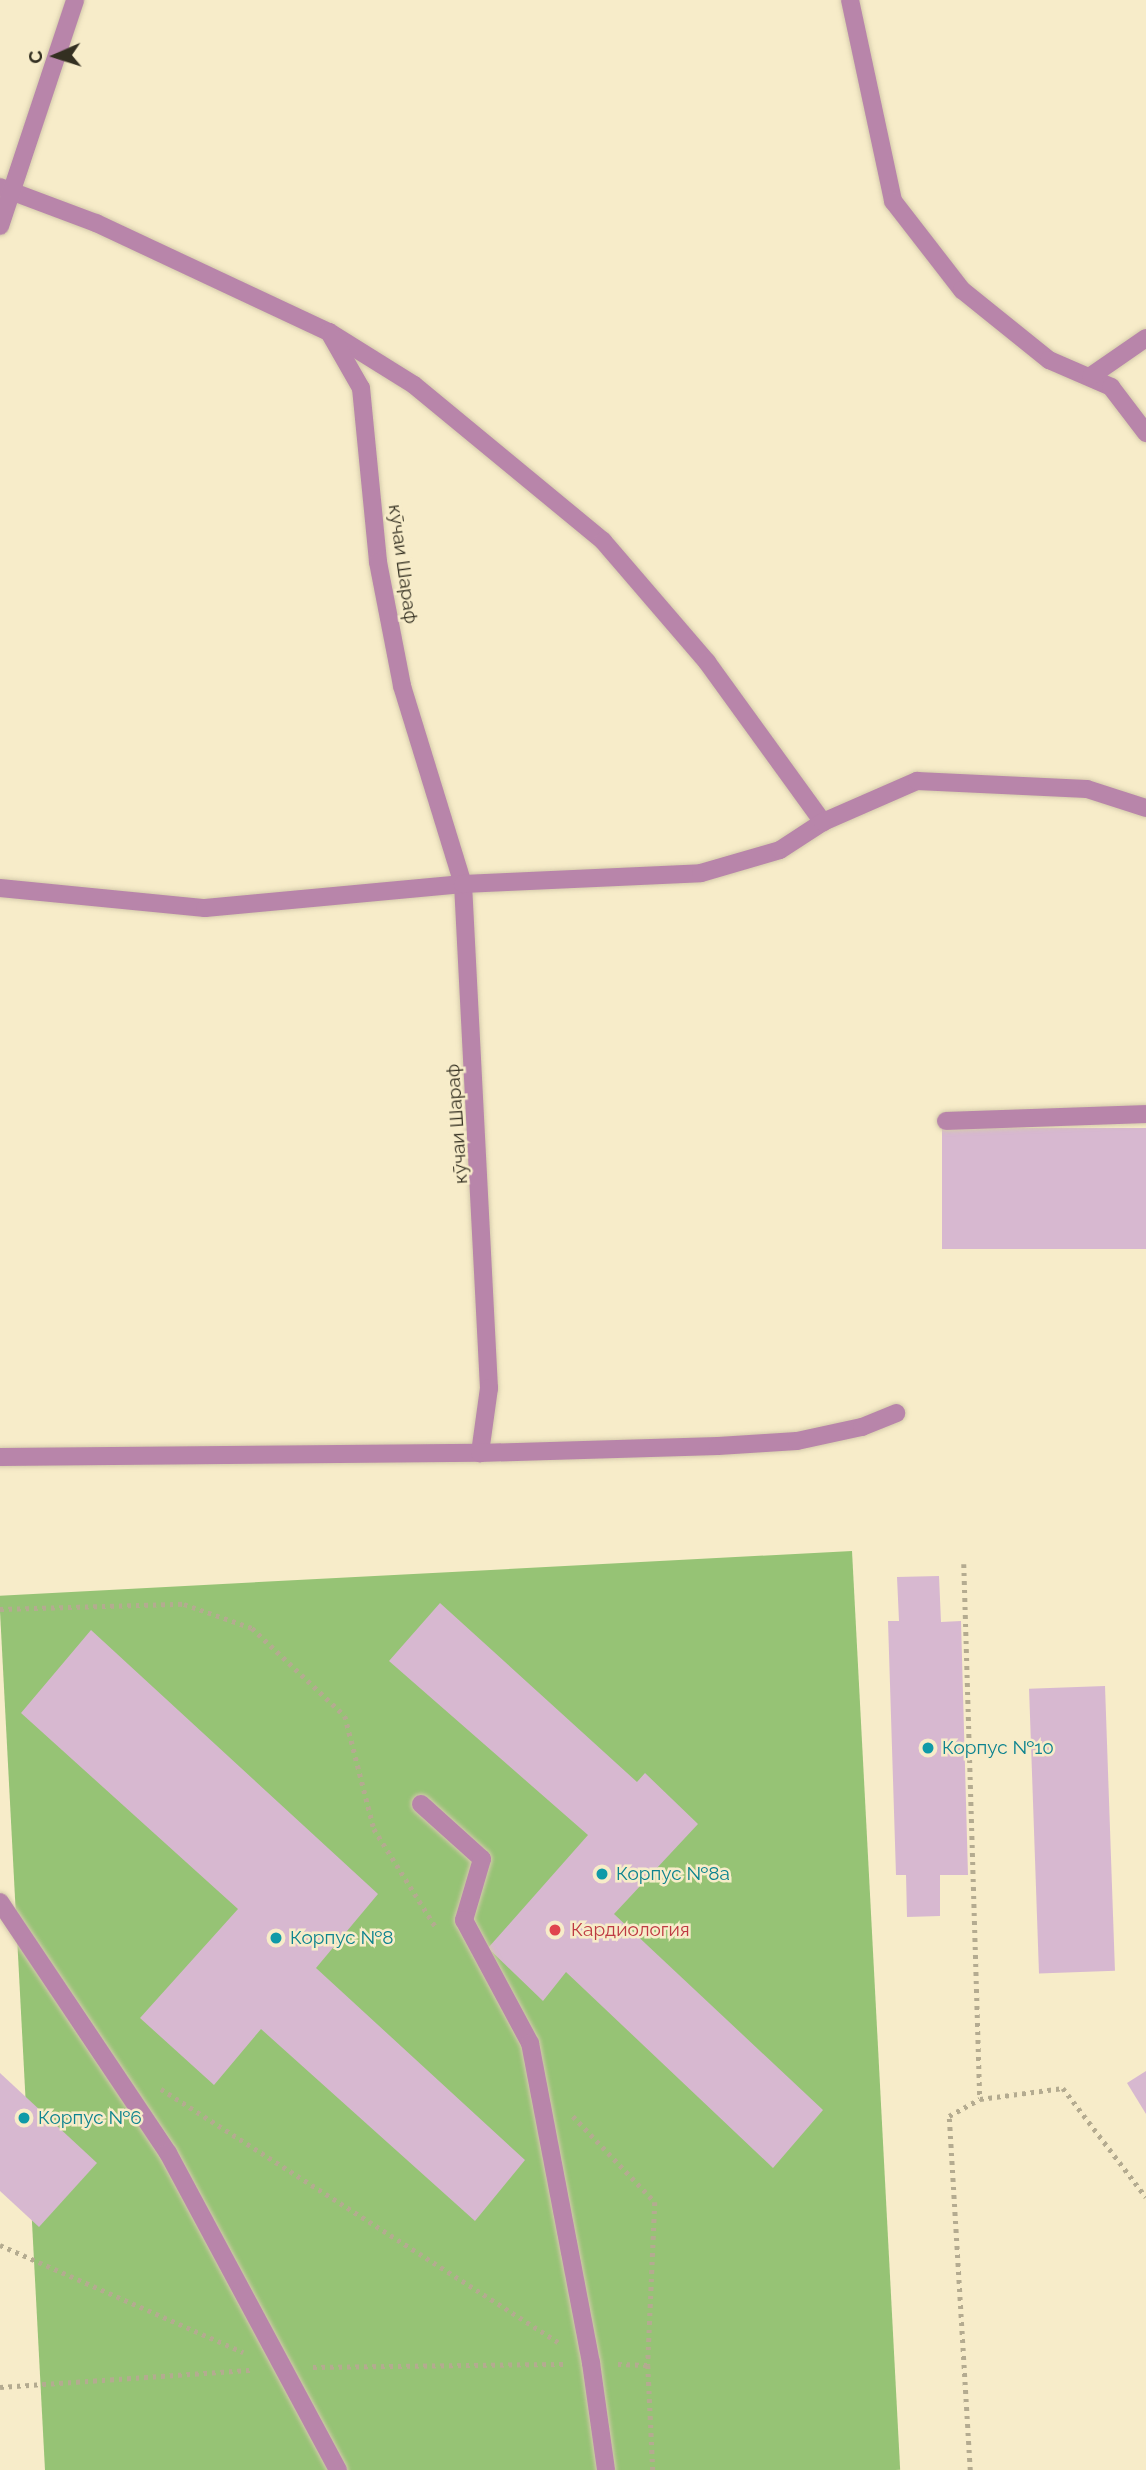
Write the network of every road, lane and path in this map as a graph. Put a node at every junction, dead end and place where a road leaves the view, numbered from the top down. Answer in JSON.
{"nodes":[{"id":1,"x":75,"y":0,"type":"edge"},
{"id":2,"x":850,"y":0,"type":"edge"},
{"id":3,"x":5,"y":187,"type":"edge"},
{"id":4,"x":0,"y":226,"type":"edge"},
{"id":5,"x":329,"y":332,"type":"junction"},
{"id":6,"x":1146,"y":338,"type":"edge"},
{"id":7,"x":1091,"y":376,"type":"junction"},
{"id":8,"x":1146,"y":433,"type":"edge"},
{"id":9,"x":1146,"y":808,"type":"edge"},
{"id":10,"x":823,"y":822,"type":"junction"},
{"id":11,"x":463,"y":884,"type":"junction"},
{"id":12,"x":0,"y":888,"type":"edge"},
{"id":13,"x":1146,"y":1114,"type":"edge"},
{"id":14,"x":946,"y":1121,"type":"dead end"},
{"id":15,"x":896,"y":1413,"type":"dead end"},
{"id":16,"x":480,"y":1453,"type":"junction"},
{"id":17,"x":0,"y":1457,"type":"edge"},
{"id":18,"x":964,"y":1564,"type":"dead end"},
{"id":19,"x":114,"y":1604,"type":"dead end"},
{"id":20,"x":0,"y":1609,"type":"edge"},
{"id":21,"x":421,"y":1804,"type":"dead end"},
{"id":22,"x":0,"y":1902,"type":"edge"},
{"id":23,"x":158,"y":2087,"type":"dead end"},
{"id":24,"x":980,"y":2099,"type":"junction"},
{"id":25,"x":1146,"y":2197,"type":"edge"},
{"id":26,"x":0,"y":2245,"type":"edge"},
{"id":27,"x":592,"y":2364,"type":"junction"},
{"id":28,"x":279,"y":2368,"type":"junction"},
{"id":29,"x":0,"y":2387,"type":"edge"},
{"id":30,"x":338,"y":2470,"type":"edge"},
{"id":31,"x":606,"y":2470,"type":"edge"},
{"id":32,"x":653,"y":2470,"type":"edge"},
{"id":33,"x":970,"y":2470,"type":"edge"}],
"edges":[{"from":1,"to":3,"type":"street"},
{"from":2,"to":7,"type":"street"},
{"from":3,"to":4,"type":"street"},
{"from":3,"to":5,"type":"street"},
{"from":5,"to":10,"type":"street"},
{"from":5,"to":11,"type":"street","name":"кӯчаи Шараф"},
{"from":6,"to":7,"type":"street"},
{"from":7,"to":8,"type":"street"},
{"from":9,"to":10,"type":"street"},
{"from":10,"to":11,"type":"street"},
{"from":11,"to":12,"type":"street"},
{"from":11,"to":16,"type":"street","name":"кӯчаи Шараф"},
{"from":13,"to":14,"type":"street"},
{"from":15,"to":16,"type":"street"},
{"from":16,"to":17,"type":"street"},
{"from":18,"to":24,"type":"path"},
{"from":19,"to":20,"type":"path"},
{"from":21,"to":27,"type":"street"},
{"from":22,"to":28,"type":"street"},
{"from":23,"to":27,"type":"path"},
{"from":24,"to":25,"type":"path"},
{"from":24,"to":33,"type":"path"},
{"from":26,"to":28,"type":"path"},
{"from":27,"to":28,"type":"path"},
{"from":27,"to":31,"type":"street"},
{"from":27,"to":32,"type":"path"},
{"from":28,"to":29,"type":"path"},
{"from":28,"to":30,"type":"street"}]}
